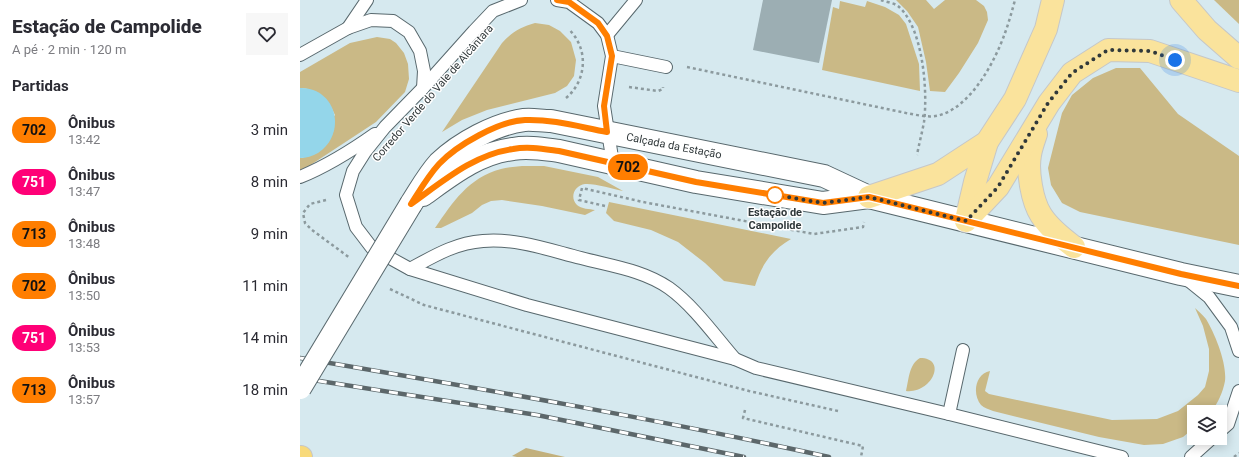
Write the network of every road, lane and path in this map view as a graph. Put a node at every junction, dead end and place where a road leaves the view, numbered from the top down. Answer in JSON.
{"nodes":[{"id":1,"x":367,"y":0,"type":"edge"},
{"id":2,"x":521,"y":0,"type":"edge"},
{"id":3,"x":557,"y":0,"type":"edge"},
{"id":4,"x":636,"y":0,"type":"edge"},
{"id":5,"x":881,"y":0,"type":"edge"},
{"id":6,"x":1015,"y":0,"type":"edge"},
{"id":7,"x":1053,"y":0,"type":"edge"},
{"id":8,"x":1181,"y":0,"type":"edge"},
{"id":9,"x":496,"y":5,"type":"edge"},
{"id":10,"x":348,"y":28,"type":"junction"},
{"id":11,"x":569,"y":28,"type":"dead end"},
{"id":12,"x":607,"y":36,"type":"junction"},
{"id":13,"x":300,"y":56,"type":"edge"},
{"id":14,"x":612,"y":56,"type":"junction"},
{"id":15,"x":1239,"y":58,"type":"edge"},
{"id":16,"x":682,"y":66,"type":"dead end"},
{"id":17,"x":666,"y":67,"type":"dead end"},
{"id":18,"x":1239,"y":81,"type":"edge"},
{"id":19,"x":423,"y":88,"type":"junction"},
{"id":20,"x":564,"y":100,"type":"dead end"},
{"id":21,"x":924,"y":116,"type":"junction"},
{"id":22,"x":1040,"y":116,"type":"junction"},
{"id":23,"x":385,"y":127,"type":"junction"},
{"id":24,"x":607,"y":132,"type":"junction"},
{"id":25,"x":987,"y":142,"type":"junction"},
{"id":26,"x":916,"y":159,"type":"dead end"},
{"id":27,"x":613,"y":164,"type":"junction"},
{"id":28,"x":300,"y":177,"type":"edge"},
{"id":29,"x":624,"y":197,"type":"dead end"},
{"id":30,"x":869,"y":197,"type":"junction"},
{"id":31,"x":411,"y":204,"type":"junction"},
{"id":32,"x":605,"y":206,"type":"dead end"},
{"id":33,"x":966,"y":221,"type":"junction"},
{"id":34,"x":1074,"y":247,"type":"junction"},
{"id":35,"x":410,"y":269,"type":"junction"},
{"id":36,"x":1181,"y":274,"type":"junction"},
{"id":37,"x":1239,"y":286,"type":"edge"},
{"id":38,"x":963,"y":350,"type":"dead end"},
{"id":39,"x":1239,"y":351,"type":"edge"},
{"id":40,"x":735,"y":359,"type":"junction"},
{"id":41,"x":300,"y":388,"type":"edge"},
{"id":42,"x":1239,"y":391,"type":"edge"},
{"id":43,"x":745,"y":410,"type":"dead end"},
{"id":44,"x":949,"y":414,"type":"junction"},
{"id":45,"x":1227,"y":425,"type":"edge"},
{"id":46,"x":1204,"y":445,"type":"edge"},
{"id":47,"x":1239,"y":454,"type":"edge"},
{"id":48,"x":861,"y":457,"type":"edge"},
{"id":49,"x":1122,"y":457,"type":"edge"},
{"id":50,"x":1191,"y":457,"type":"edge"},
{"id":51,"x":1234,"y":457,"type":"edge"}],
"edges":[{"from":1,"to":10,"type":"lane"},
{"from":2,"to":9,"type":"lane"},
{"from":3,"to":12,"type":"lane"},
{"from":4,"to":12,"type":"lane"},
{"from":5,"to":21,"type":"path"},
{"from":6,"to":21,"type":"path"},
{"from":7,"to":25,"type":"main road"},
{"from":8,"to":15,"type":"main road"},
{"from":9,"to":19,"type":"lane"},
{"from":10,"to":13,"type":"lane"},
{"from":10,"to":19,"type":"lane"},
{"from":11,"to":20,"type":"path"},
{"from":12,"to":14,"type":"lane"},
{"from":14,"to":17,"type":"lane"},
{"from":14,"to":24,"type":"lane"},
{"from":16,"to":21,"type":"path"},
{"from":18,"to":22,"type":"main road"},
{"from":19,"to":23,"type":"lane"},
{"from":21,"to":26,"type":"path"},
{"from":22,"to":33,"type":"main road"},
{"from":22,"to":34,"type":"main road"},
{"from":23,"to":28,"type":"lane"},
{"from":23,"to":35,"type":"lane"},
{"from":24,"to":27,"type":"lane"},
{"from":24,"to":30,"type":"street","name":"Calçada da Estação"},
{"from":24,"to":31,"type":"street","name":"Calçada da Estação"},
{"from":25,"to":30,"type":"main road"},
{"from":25,"to":33,"type":"main road"},
{"from":27,"to":30,"type":"street","name":"Calçada da Estação"},
{"from":27,"to":31,"type":"street","name":"Calçada da Estação"},
{"from":29,"to":32,"type":"path"},
{"from":30,"to":33,"type":"street","name":"Calçada da Estação"},
{"from":31,"to":41,"type":"street","bridge":true},
{"from":33,"to":34,"type":"street","name":"Calçada da Estação"},
{"from":34,"to":36,"type":"street","name":"Calçada da Estação"},
{"from":35,"to":40,"type":"lane"},
{"from":35,"to":40,"type":"lane"},
{"from":36,"to":37,"type":"street","name":"Calçada da Estação"},
{"from":36,"to":39,"type":"lane"},
{"from":38,"to":44,"type":"lane"},
{"from":40,"to":44,"type":"lane"},
{"from":42,"to":45,"type":"lane"},
{"from":43,"to":48,"type":"path"},
{"from":44,"to":49,"type":"lane"},
{"from":46,"to":50,"type":"lane"},
{"from":47,"to":51,"type":"path"}]}
